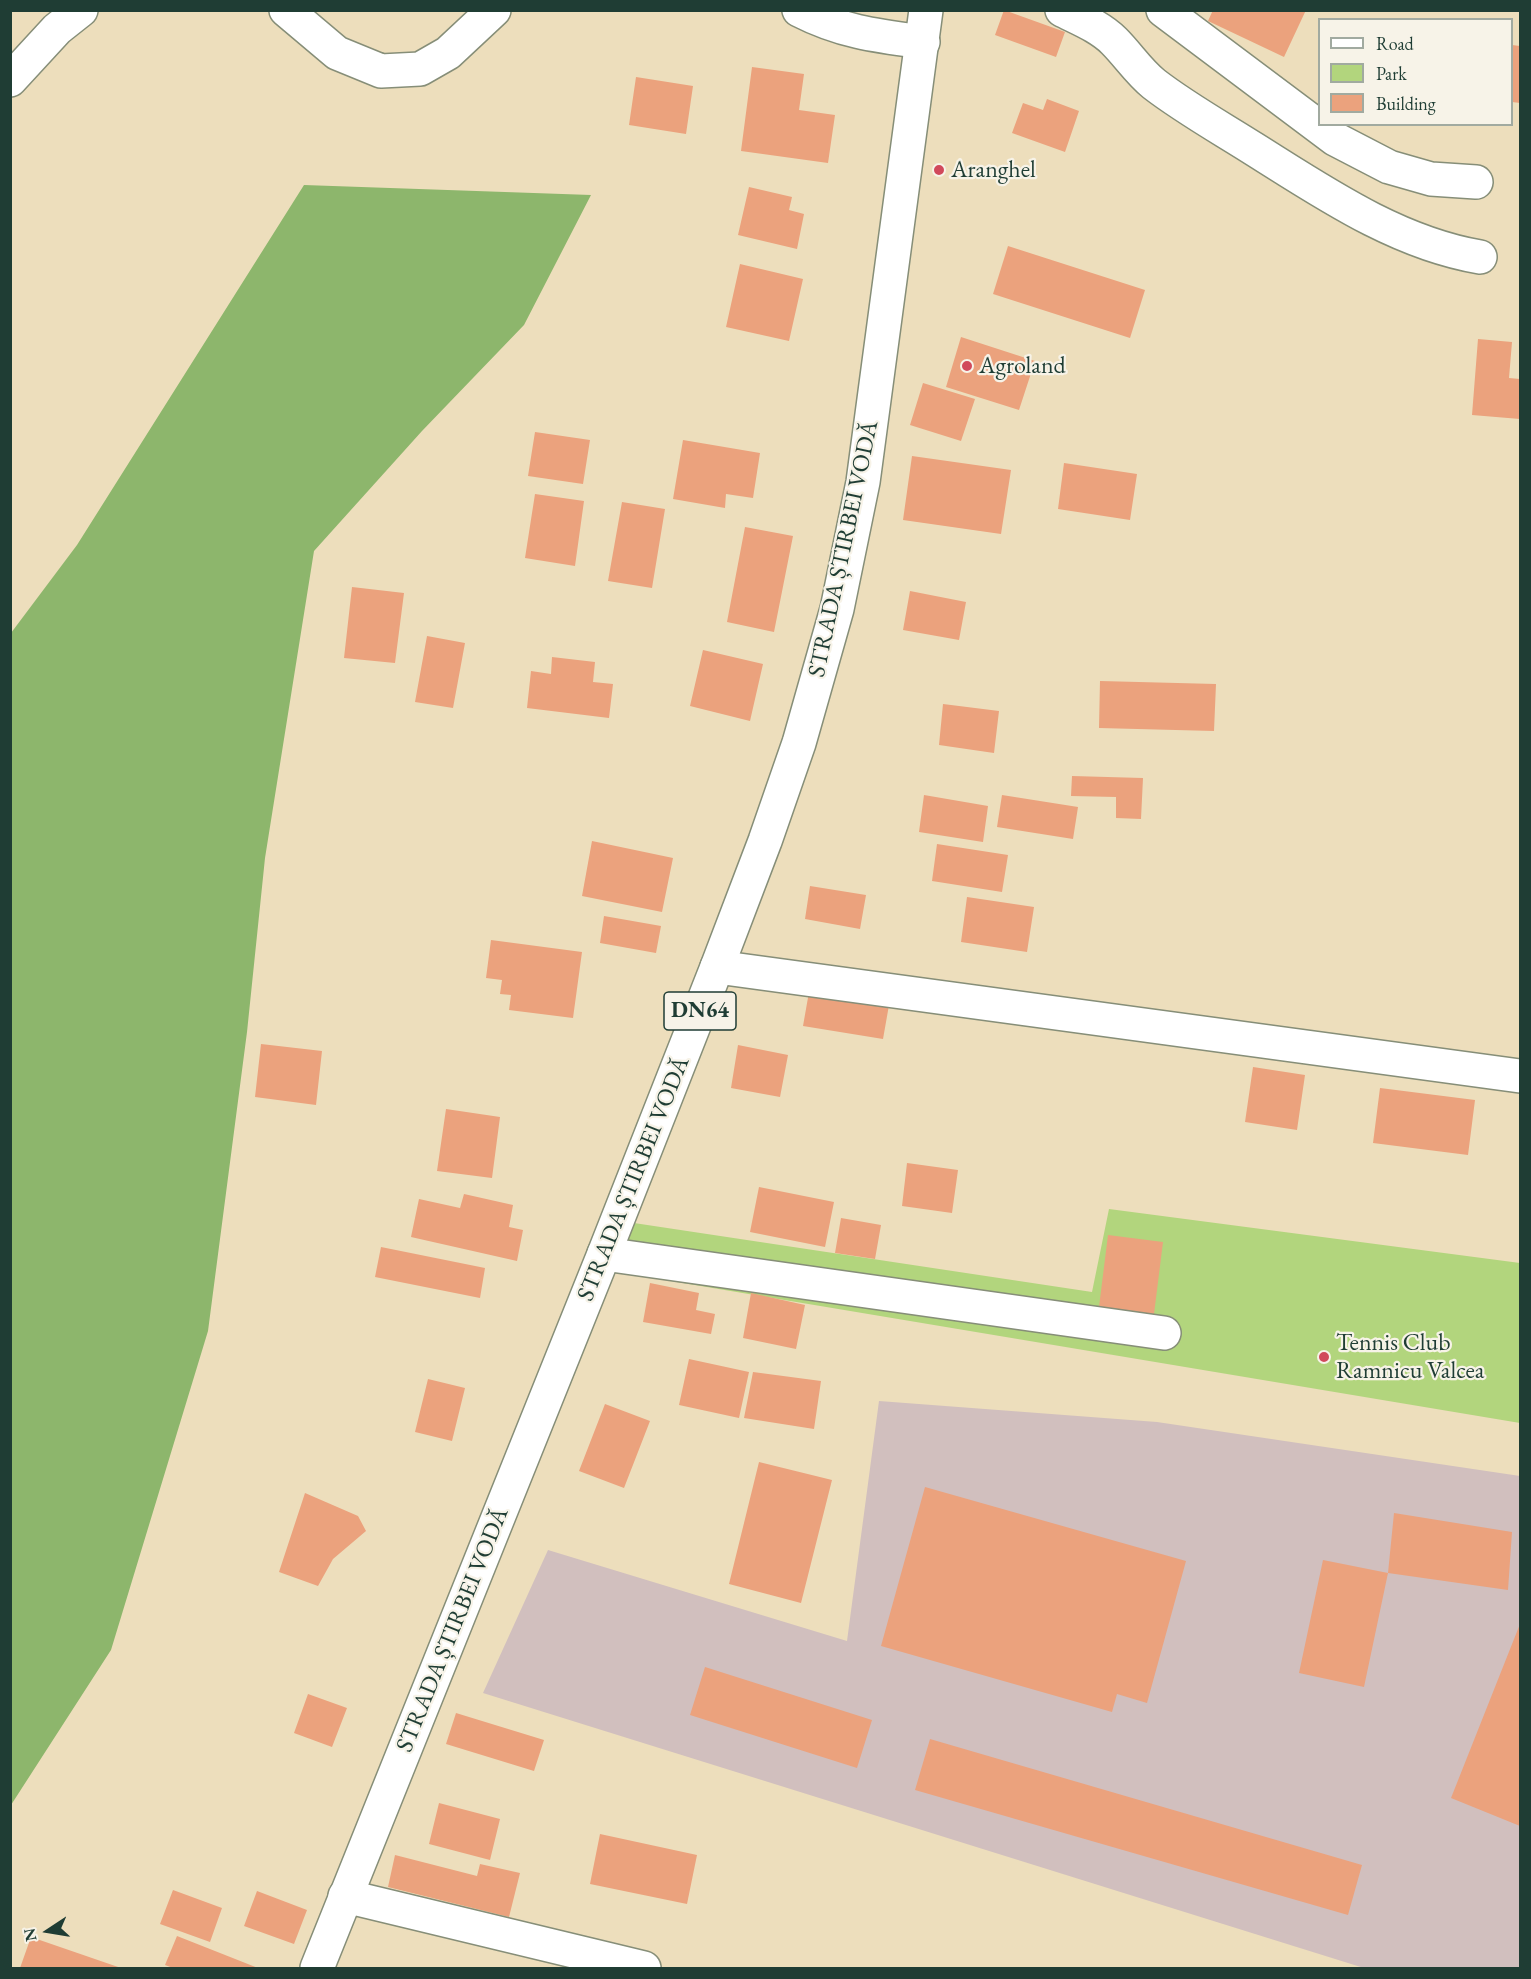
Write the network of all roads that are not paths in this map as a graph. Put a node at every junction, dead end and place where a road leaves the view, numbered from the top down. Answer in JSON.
{"nodes":[{"id":1,"x":81,"y":10,"type":"edge"},
{"id":2,"x":286,"y":10,"type":"edge"},
{"id":3,"x":494,"y":10,"type":"edge"},
{"id":4,"x":800,"y":10,"type":"edge"},
{"id":5,"x":926,"y":10,"type":"edge"},
{"id":6,"x":1062,"y":10,"type":"edge"},
{"id":7,"x":1163,"y":10,"type":"edge"},
{"id":8,"x":923,"y":42,"type":"junction"},
{"id":9,"x":10,"y":80,"type":"edge"},
{"id":10,"x":1476,"y":182,"type":"dead end"},
{"id":11,"x":1480,"y":256,"type":"dead end"},
{"id":12,"x":717,"y":967,"type":"junction"},
{"id":13,"x":1521,"y":1076,"type":"edge"},
{"id":14,"x":604,"y":1254,"type":"junction"},
{"id":15,"x":1164,"y":1333,"type":"dead end"},
{"id":16,"x":345,"y":1896,"type":"junction"},
{"id":17,"x":316,"y":1968,"type":"edge"},
{"id":18,"x":644,"y":1968,"type":"edge"}],
"edges":[{"from":1,"to":9,"type":"street"},
{"from":2,"to":3,"type":"street"},
{"from":4,"to":8,"type":"street"},
{"from":5,"to":8,"type":"street","name":"STRADA ȘTIRBEI VODĂ","number":"DN64"},
{"from":6,"to":11,"type":"street"},
{"from":7,"to":10,"type":"street"},
{"from":8,"to":12,"type":"street","name":"STRADA ȘTIRBEI VODĂ","number":"DN64"},
{"from":12,"to":13,"type":"street"},
{"from":12,"to":14,"type":"street","name":"STRADA ȘTIRBEI VODĂ","number":"DN64"},
{"from":14,"to":15,"type":"street"},
{"from":14,"to":16,"type":"street","name":"STRADA ȘTIRBEI VODĂ","number":"DN64"},
{"from":16,"to":17,"type":"street","name":"STRADA ȘTIRBEI VODĂ","number":"DN64"},
{"from":16,"to":18,"type":"street"}]}
